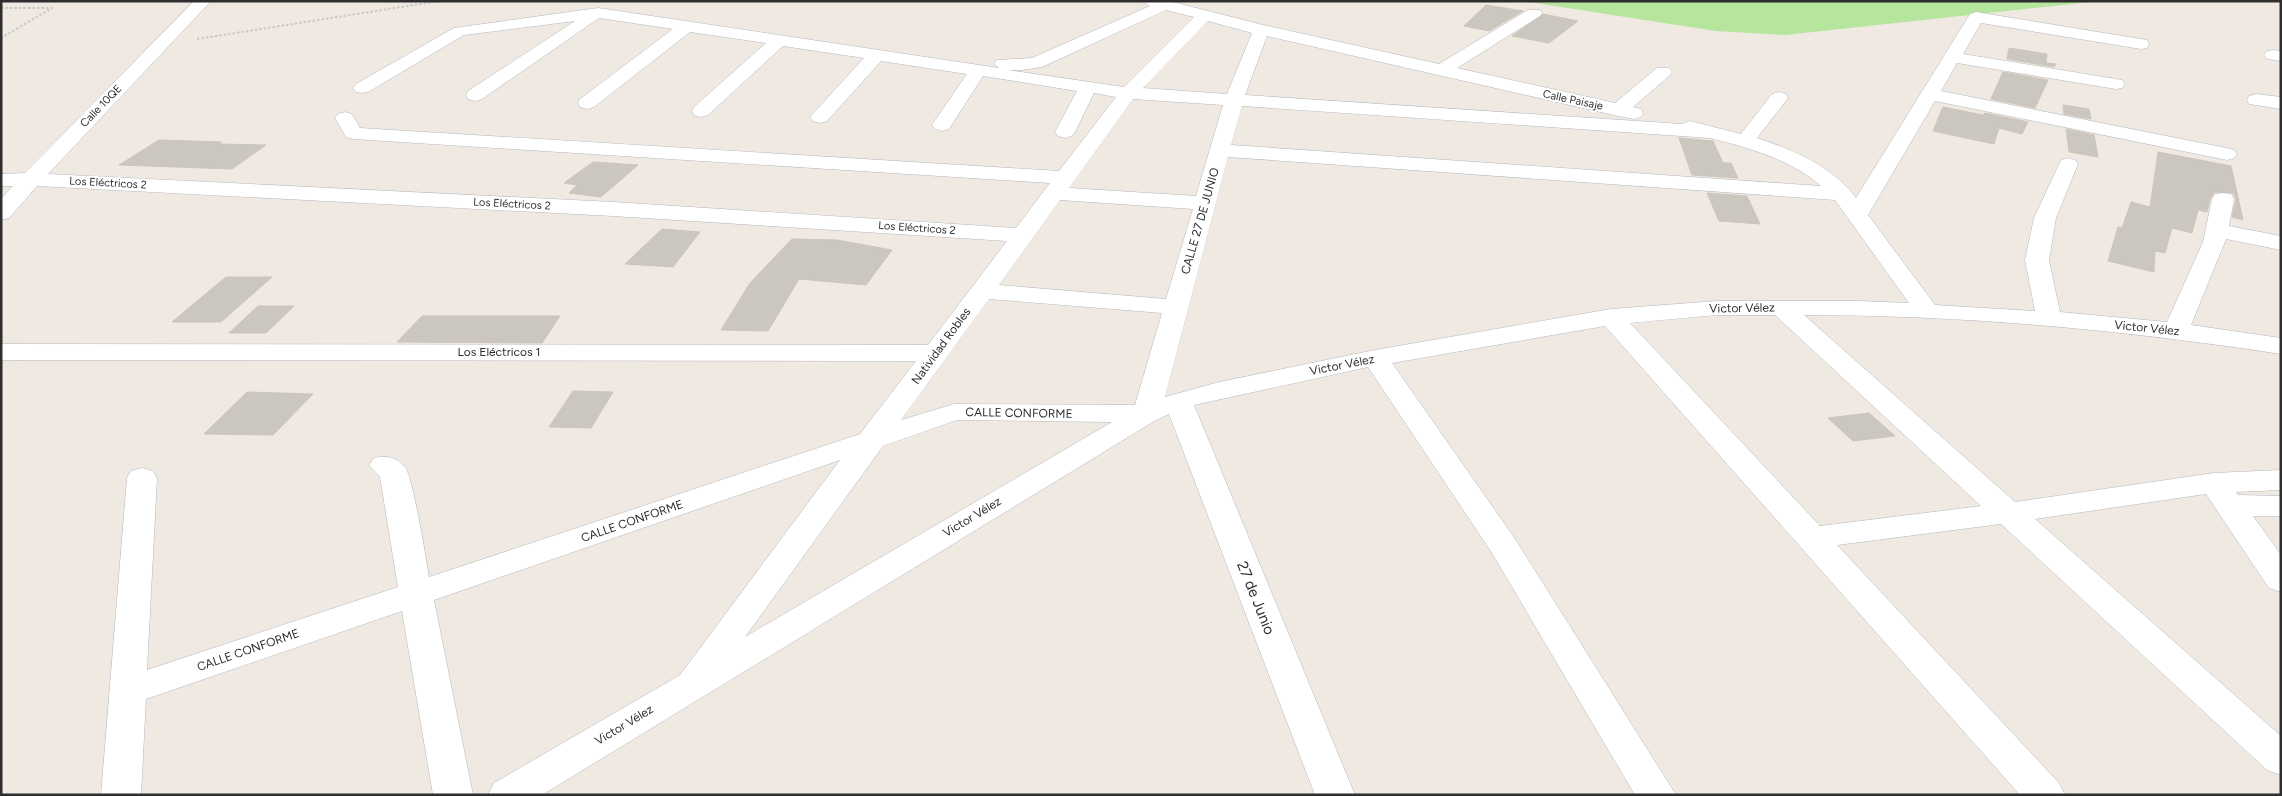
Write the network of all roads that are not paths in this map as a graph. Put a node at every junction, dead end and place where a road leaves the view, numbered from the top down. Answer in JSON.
{"nodes":[{"id":1,"x":203,"y":1,"type":"edge"},
{"id":2,"x":1157,"y":3,"type":"edge"},
{"id":3,"x":598,"y":13,"type":"junction"},
{"id":4,"x":1534,"y":13,"type":"dead end"},
{"id":5,"x":1204,"y":16,"type":"junction"},
{"id":6,"x":687,"y":26,"type":"junction"},
{"id":7,"x":1261,"y":30,"type":"junction"},
{"id":8,"x":855,"y":40,"type":"dead end"},
{"id":9,"x":779,"y":41,"type":"junction"},
{"id":10,"x":2141,"y":44,"type":"dead end"},
{"id":11,"x":876,"y":56,"type":"junction"},
{"id":12,"x":1952,"y":57,"type":"junction"},
{"id":13,"x":1441,"y":70,"type":"junction"},
{"id":14,"x":978,"y":71,"type":"junction"},
{"id":15,"x":1663,"y":72,"type":"dead end"},
{"id":16,"x":2116,"y":84,"type":"dead end"},
{"id":17,"x":362,"y":88,"type":"dead end"},
{"id":18,"x":1088,"y":88,"type":"junction"},
{"id":19,"x":1128,"y":93,"type":"junction"},
{"id":20,"x":1930,"y":94,"type":"junction"},
{"id":21,"x":474,"y":95,"type":"dead end"},
{"id":22,"x":1779,"y":98,"type":"dead end"},
{"id":23,"x":1234,"y":100,"type":"junction"},
{"id":24,"x":2256,"y":100,"type":"dead end"},
{"id":25,"x":587,"y":103,"type":"dead end"},
{"id":26,"x":2281,"y":103,"type":"edge"},
{"id":27,"x":1618,"y":110,"type":"junction"},
{"id":28,"x":701,"y":111,"type":"dead end"},
{"id":29,"x":820,"y":117,"type":"dead end"},
{"id":30,"x":346,"y":118,"type":"dead end"},
{"id":31,"x":942,"y":125,"type":"dead end"},
{"id":32,"x":1065,"y":132,"type":"dead end"},
{"id":33,"x":1709,"y":132,"type":"junction"},
{"id":34,"x":1745,"y":141,"type":"junction"},
{"id":35,"x":1220,"y":150,"type":"junction"},
{"id":36,"x":2227,"y":154,"type":"dead end"},
{"id":37,"x":2068,"y":164,"type":"dead end"},
{"id":38,"x":31,"y":179,"type":"junction"},
{"id":39,"x":1,"y":180,"type":"edge"},
{"id":40,"x":1060,"y":185,"type":"junction"},
{"id":41,"x":1842,"y":194,"type":"junction"},
{"id":42,"x":2223,"y":199,"type":"dead end"},
{"id":43,"x":1205,"y":203,"type":"junction"},
{"id":44,"x":1,"y":213,"type":"edge"},
{"id":45,"x":1857,"y":215,"type":"junction"},
{"id":46,"x":2217,"y":230,"type":"junction"},
{"id":47,"x":1023,"y":235,"type":"junction"},
{"id":48,"x":2281,"y":243,"type":"edge"},
{"id":49,"x":982,"y":291,"type":"junction"},
{"id":50,"x":1780,"y":307,"type":"junction"},
{"id":51,"x":1176,"y":308,"type":"junction"},
{"id":52,"x":1927,"y":311,"type":"junction"},
{"id":53,"x":1611,"y":317,"type":"junction"},
{"id":54,"x":2048,"y":319,"type":"junction"},
{"id":55,"x":2176,"y":330,"type":"junction"},
{"id":56,"x":2281,"y":346,"type":"edge"},
{"id":57,"x":1,"y":352,"type":"edge"},
{"id":58,"x":936,"y":354,"type":"junction"},
{"id":59,"x":1375,"y":358,"type":"junction"},
{"id":60,"x":1178,"y":401,"type":"junction"},
{"id":61,"x":1146,"y":414,"type":"junction"},
{"id":62,"x":871,"y":440,"type":"junction"},
{"id":63,"x":384,"y":465,"type":"dead end"},
{"id":64,"x":142,"y":478,"type":"dead end"},
{"id":65,"x":2281,"y":480,"type":"edge"},
{"id":66,"x":2222,"y":494,"type":"junction"},
{"id":67,"x":2281,"y":506,"type":"edge"},
{"id":68,"x":2008,"y":513,"type":"junction"},
{"id":69,"x":1811,"y":538,"type":"junction"},
{"id":70,"x":2281,"y":580,"type":"edge"},
{"id":71,"x":416,"y":594,"type":"junction"},
{"id":72,"x":690,"y":686,"type":"junction"},
{"id":73,"x":128,"y":691,"type":"junction"},
{"id":74,"x":2281,"y":759,"type":"edge"},
{"id":75,"x":121,"y":795,"type":"edge"},
{"id":76,"x":453,"y":795,"type":"edge"},
{"id":77,"x":508,"y":795,"type":"edge"},
{"id":78,"x":1335,"y":795,"type":"edge"},
{"id":79,"x":1656,"y":795,"type":"edge"},
{"id":80,"x":2045,"y":795,"type":"edge"}],
"edges":[{"from":1,"to":38,"type":"street","name":"Calle 10QE"},
{"from":2,"to":5,"type":"street","name":"Calle Paisaje"},
{"from":2,"to":8,"type":"street"},
{"from":3,"to":6,"type":"street"},
{"from":3,"to":17,"type":"street"},
{"from":3,"to":21,"type":"street"},
{"from":4,"to":13,"type":"street"},
{"from":5,"to":7,"type":"street","name":"Calle Paisaje"},
{"from":5,"to":19,"type":"street","name":"Natividad Robles"},
{"from":6,"to":9,"type":"street"},
{"from":6,"to":25,"type":"street"},
{"from":7,"to":13,"type":"street","name":"Calle Paisaje"},
{"from":7,"to":23,"type":"street","name":"CALLE 27 DE JUNIO"},
{"from":9,"to":11,"type":"street"},
{"from":9,"to":28,"type":"street"},
{"from":10,"to":12,"type":"street"},
{"from":11,"to":14,"type":"street"},
{"from":11,"to":29,"type":"street"},
{"from":12,"to":16,"type":"street"},
{"from":12,"to":20,"type":"street"},
{"from":13,"to":27,"type":"street","name":"Calle Paisaje"},
{"from":14,"to":18,"type":"street"},
{"from":14,"to":31,"type":"street"},
{"from":15,"to":27,"type":"street"},
{"from":18,"to":19,"type":"street"},
{"from":18,"to":32,"type":"street"},
{"from":19,"to":23,"type":"street"},
{"from":19,"to":40,"type":"street","name":"Natividad Robles"},
{"from":20,"to":36,"type":"street"},
{"from":20,"to":45,"type":"street"},
{"from":22,"to":34,"type":"street"},
{"from":23,"to":33,"type":"street"},
{"from":23,"to":35,"type":"street","name":"CALLE 27 DE JUNIO"},
{"from":24,"to":26,"type":"street"},
{"from":27,"to":33,"type":"street","name":"Calle Paisaje"},
{"from":30,"to":40,"type":"street"},
{"from":33,"to":34,"type":"street","name":"Calle Paisaje"},
{"from":34,"to":41,"type":"street","name":"Calle Paisaje"},
{"from":35,"to":41,"type":"street"},
{"from":35,"to":43,"type":"street","name":"CALLE 27 DE JUNIO"},
{"from":37,"to":54,"type":"street"},
{"from":38,"to":39,"type":"street","name":"Los Eléctricos 2"},
{"from":38,"to":44,"type":"street","name":"Calle 10QE"},
{"from":38,"to":47,"type":"street","name":"Los Eléctricos 2"},
{"from":40,"to":43,"type":"street"},
{"from":40,"to":47,"type":"street","name":"Natividad Robles"},
{"from":41,"to":45,"type":"street","name":"Calle Paisaje"},
{"from":42,"to":46,"type":"street"},
{"from":43,"to":51,"type":"street","name":"CALLE 27 DE JUNIO"},
{"from":45,"to":52,"type":"street","name":"Calle Paisaje"},
{"from":46,"to":48,"type":"street"},
{"from":46,"to":55,"type":"street"},
{"from":47,"to":49,"type":"street","name":"Natividad Robles"},
{"from":49,"to":51,"type":"street"},
{"from":49,"to":58,"type":"street","name":"Natividad Robles"},
{"from":50,"to":52,"type":"street","name":"Victor Vélez"},
{"from":50,"to":53,"type":"street","name":"Victor Vélez"},
{"from":50,"to":68,"type":"street"},
{"from":51,"to":61,"type":"street","name":"CALLE 27 DE JUNIO"},
{"from":52,"to":54,"type":"street","name":"Victor Vélez"},
{"from":53,"to":59,"type":"street","name":"Victor Vélez"},
{"from":53,"to":69,"type":"street"},
{"from":54,"to":55,"type":"street","name":"Victor Vélez"},
{"from":55,"to":56,"type":"street","name":"Victor Vélez"},
{"from":57,"to":58,"type":"street","name":"Los Eléctricos 1"},
{"from":58,"to":62,"type":"street","name":"Natividad Robles"},
{"from":59,"to":60,"type":"street","name":"Victor Vélez"},
{"from":59,"to":79,"type":"street"},
{"from":60,"to":61,"type":"street","name":"Victor Vélez"},
{"from":60,"to":78,"type":"street","name":"27 de Junio"},
{"from":61,"to":62,"type":"street","name":"CALLE CONFORME"},
{"from":61,"to":72,"type":"street","name":"Victor Vélez"},
{"from":62,"to":71,"type":"street","name":"CALLE CONFORME"},
{"from":62,"to":72,"type":"street","name":"Natividad Robles"},
{"from":63,"to":71,"type":"street"},
{"from":64,"to":73,"type":"street"},
{"from":65,"to":66,"type":"street"},
{"from":66,"to":67,"type":"street"},
{"from":66,"to":68,"type":"street"},
{"from":66,"to":70,"type":"street"},
{"from":68,"to":69,"type":"street"},
{"from":68,"to":74,"type":"street"},
{"from":69,"to":80,"type":"street"},
{"from":71,"to":73,"type":"street","name":"CALLE CONFORME"},
{"from":71,"to":76,"type":"street"},
{"from":72,"to":77,"type":"street","name":"Victor Vélez"},
{"from":73,"to":75,"type":"street"}]}
